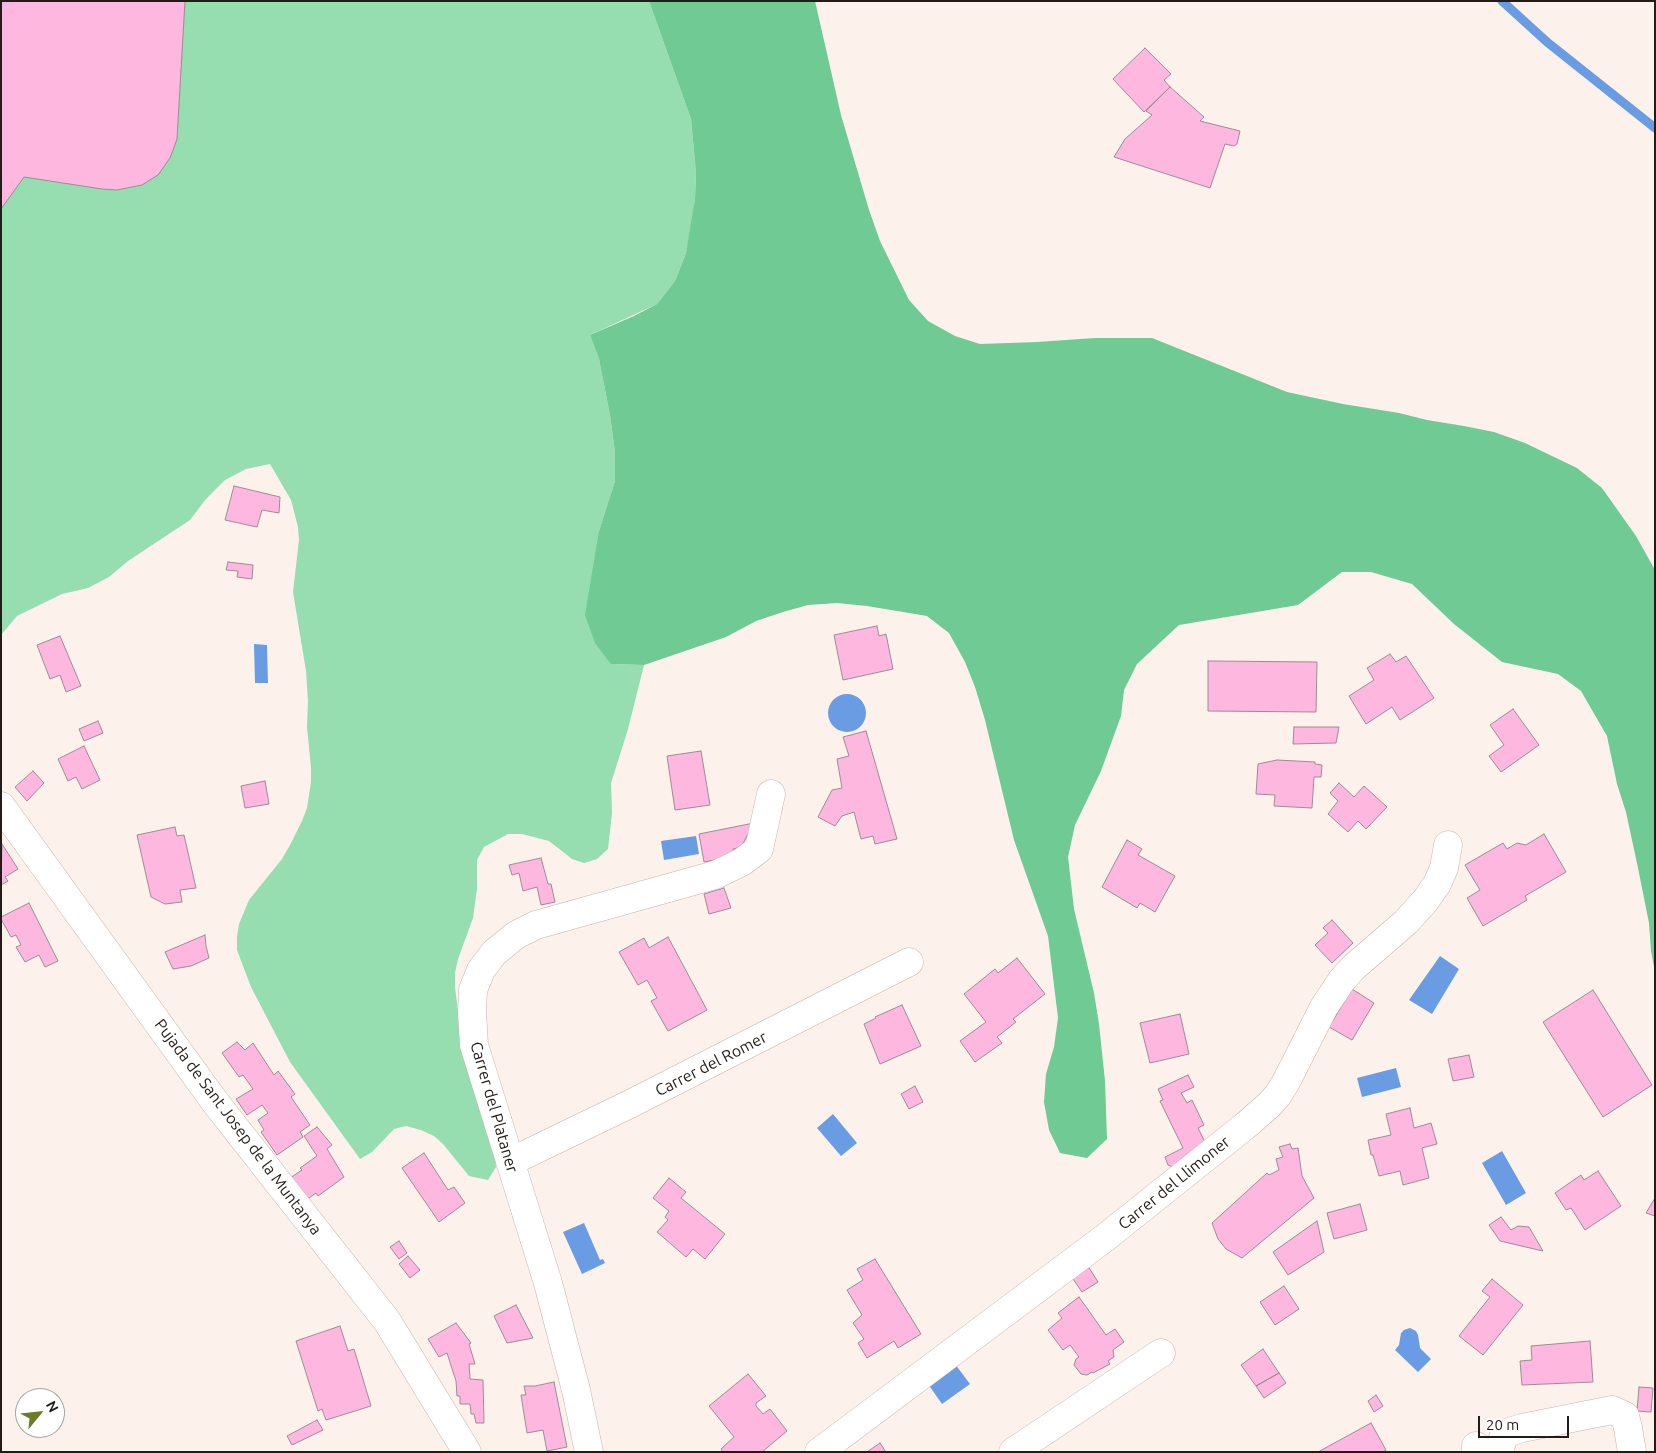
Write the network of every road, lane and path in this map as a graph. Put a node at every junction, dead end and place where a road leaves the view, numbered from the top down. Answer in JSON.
{"nodes":[{"id":1,"x":771,"y":794,"type":"dead end"},
{"id":2,"x":1,"y":806,"type":"edge"},
{"id":3,"x":1448,"y":845,"type":"dead end"},
{"id":4,"x":909,"y":962,"type":"dead end"},
{"id":5,"x":510,"y":1162,"type":"junction"},
{"id":6,"x":1161,"y":1353,"type":"dead end"},
{"id":7,"x":1484,"y":1450,"type":"edge"},
{"id":8,"x":467,"y":1452,"type":"edge"},
{"id":9,"x":589,"y":1452,"type":"edge"},
{"id":10,"x":819,"y":1452,"type":"edge"},
{"id":11,"x":1013,"y":1452,"type":"edge"},
{"id":12,"x":1632,"y":1452,"type":"edge"}],
"edges":[{"from":1,"to":5,"type":"street","name":"Carrer del Plataner"},
{"from":2,"to":8,"type":"street","name":"Pujada de Sant Josep de la Muntanya"},
{"from":3,"to":10,"type":"street","name":"Carrer del Llimoner"},
{"from":4,"to":5,"type":"street","name":"Carrer del Romer"},
{"from":5,"to":9,"type":"street","name":"Carrer del Plataner"},
{"from":6,"to":11,"type":"street"},
{"from":7,"to":12,"type":"street"}]}
